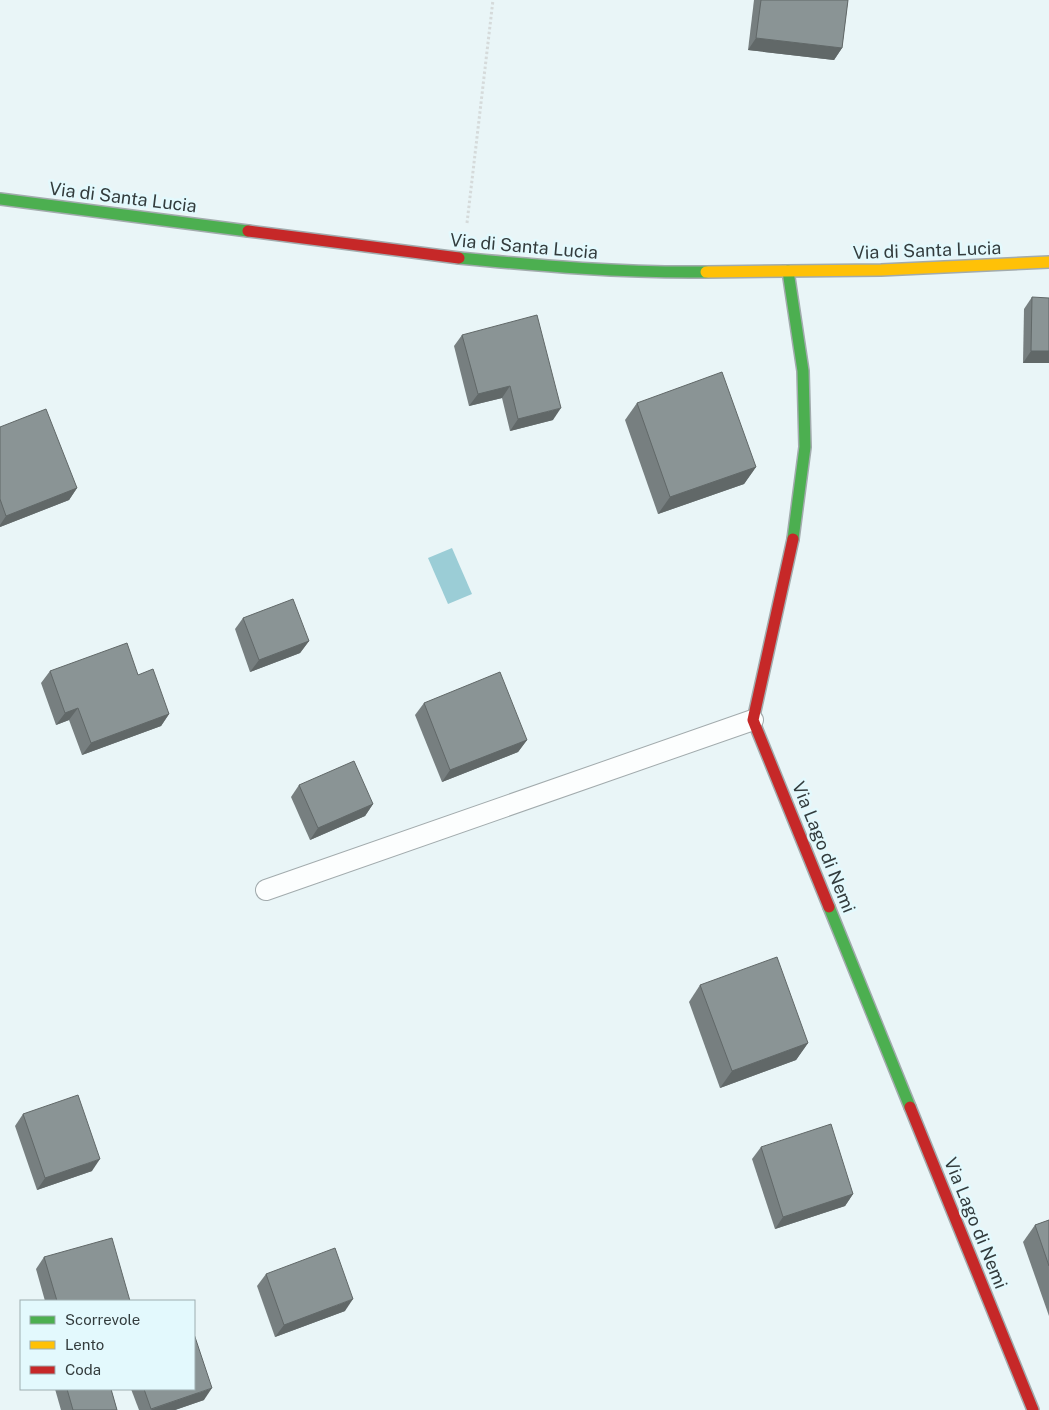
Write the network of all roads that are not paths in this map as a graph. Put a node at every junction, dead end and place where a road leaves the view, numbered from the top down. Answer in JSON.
{"nodes":[{"id":1,"x":0,"y":199,"type":"edge"},
{"id":2,"x":1049,"y":262,"type":"edge"},
{"id":3,"x":788,"y":271,"type":"junction"},
{"id":4,"x":753,"y":720,"type":"junction"},
{"id":5,"x":266,"y":890,"type":"dead end"},
{"id":6,"x":1033,"y":1410,"type":"edge"}],
"edges":[{"from":1,"to":3,"type":"street","name":"Via di Santa Lucia"},
{"from":2,"to":3,"type":"street","name":"Via di Santa Lucia"},
{"from":3,"to":4,"type":"street"},
{"from":4,"to":5,"type":"lane"},
{"from":4,"to":6,"type":"street","name":"Via Lago di Nemi"}]}
